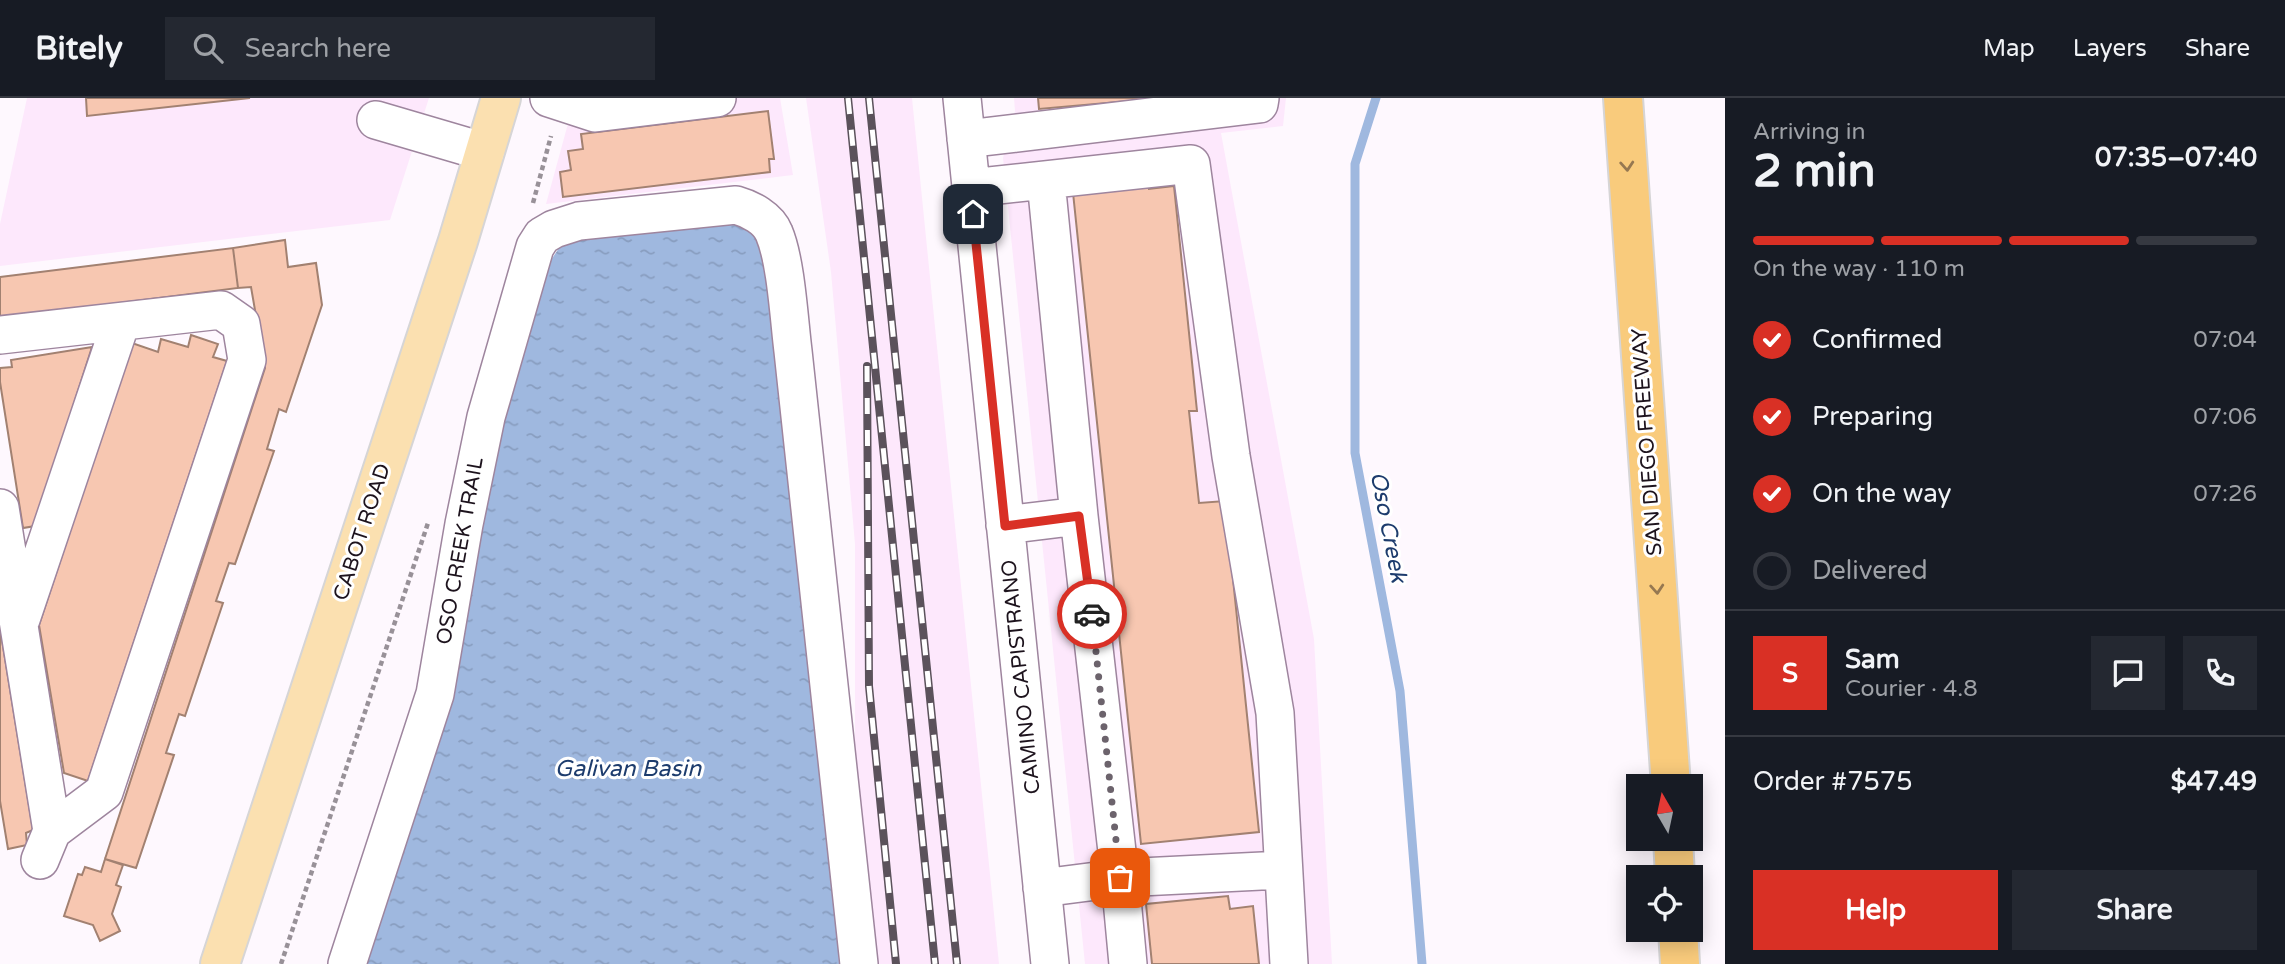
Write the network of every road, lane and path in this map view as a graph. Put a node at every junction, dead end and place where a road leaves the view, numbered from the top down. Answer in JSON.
{"nodes":[{"id":1,"x":501,"y":98,"type":"edge"},
{"id":2,"x":549,"y":98,"type":"edge"},
{"id":3,"x":717,"y":98,"type":"edge"},
{"id":4,"x":962,"y":98,"type":"edge"},
{"id":5,"x":1260,"y":98,"type":"edge"},
{"id":6,"x":1623,"y":98,"type":"edge"},
{"id":7,"x":376,"y":120,"type":"dead end"},
{"id":8,"x":551,"y":136,"type":"dead end"},
{"id":9,"x":966,"y":139,"type":"junction"},
{"id":10,"x":485,"y":152,"type":"junction"},
{"id":11,"x":1046,"y":181,"type":"junction"},
{"id":12,"x":971,"y":188,"type":"junction"},
{"id":13,"x":535,"y":247,"type":"junction"},
{"id":14,"x":121,"y":322,"type":"junction"},
{"id":15,"x":0,"y":335,"type":"edge"},
{"id":16,"x":0,"y":508,"type":"edge"},
{"id":17,"x":1079,"y":516,"type":"junction"},
{"id":18,"x":430,"y":519,"type":"dead end"},
{"id":19,"x":1005,"y":526,"type":"junction"},
{"id":20,"x":19,"y":626,"type":"junction"},
{"id":21,"x":1670,"y":774,"type":"edge"},
{"id":22,"x":1283,"y":870,"type":"junction"},
{"id":23,"x":1120,"y":878,"type":"junction"},
{"id":24,"x":1042,"y":888,"type":"junction"},
{"id":25,"x":1678,"y":942,"type":"edge"},
{"id":26,"x":220,"y":964,"type":"edge"},
{"id":27,"x":281,"y":964,"type":"edge"},
{"id":28,"x":347,"y":964,"type":"edge"},
{"id":29,"x":859,"y":964,"type":"edge"},
{"id":30,"x":1050,"y":964,"type":"edge"},
{"id":31,"x":1128,"y":964,"type":"edge"},
{"id":32,"x":1289,"y":964,"type":"edge"},
{"id":33,"x":1679,"y":964,"type":"edge"}],
"edges":[{"from":1,"to":10,"type":"main road","name":"CABOT ROAD"},
{"from":2,"to":3,"type":"street"},
{"from":4,"to":9,"type":"street","name":"CAMINO CAPISTRANO"},
{"from":5,"to":9,"type":"street"},
{"from":6,"to":21,"type":"highway","name":"SAN DIEGO FREEWAY","one_way":true},
{"from":7,"to":10,"type":"street"},
{"from":8,"to":13,"type":"path"},
{"from":9,"to":12,"type":"street","name":"CAMINO CAPISTRANO"},
{"from":10,"to":26,"type":"main road","name":"CABOT ROAD"},
{"from":11,"to":12,"type":"street"},
{"from":11,"to":17,"type":"street"},
{"from":11,"to":22,"type":"street"},
{"from":12,"to":19,"type":"street","name":"CAMINO CAPISTRANO"},
{"from":13,"to":28,"type":"street","name":"OSO CREEK TRAIL"},
{"from":13,"to":29,"type":"street"},
{"from":14,"to":15,"type":"street"},
{"from":14,"to":20,"type":"street"},
{"from":14,"to":20,"type":"street"},
{"from":16,"to":20,"type":"street"},
{"from":17,"to":19,"type":"street"},
{"from":17,"to":23,"type":"street"},
{"from":18,"to":27,"type":"path","name":"OSO CREEK TRAIL"},
{"from":19,"to":24,"type":"street","name":"CAMINO CAPISTRANO"},
{"from":22,"to":23,"type":"street"},
{"from":22,"to":32,"type":"street"},
{"from":23,"to":24,"type":"street"},
{"from":23,"to":31,"type":"street"},
{"from":24,"to":30,"type":"street","name":"CAMINO CAPISTRANO"},
{"from":25,"to":33,"type":"highway"}]}
